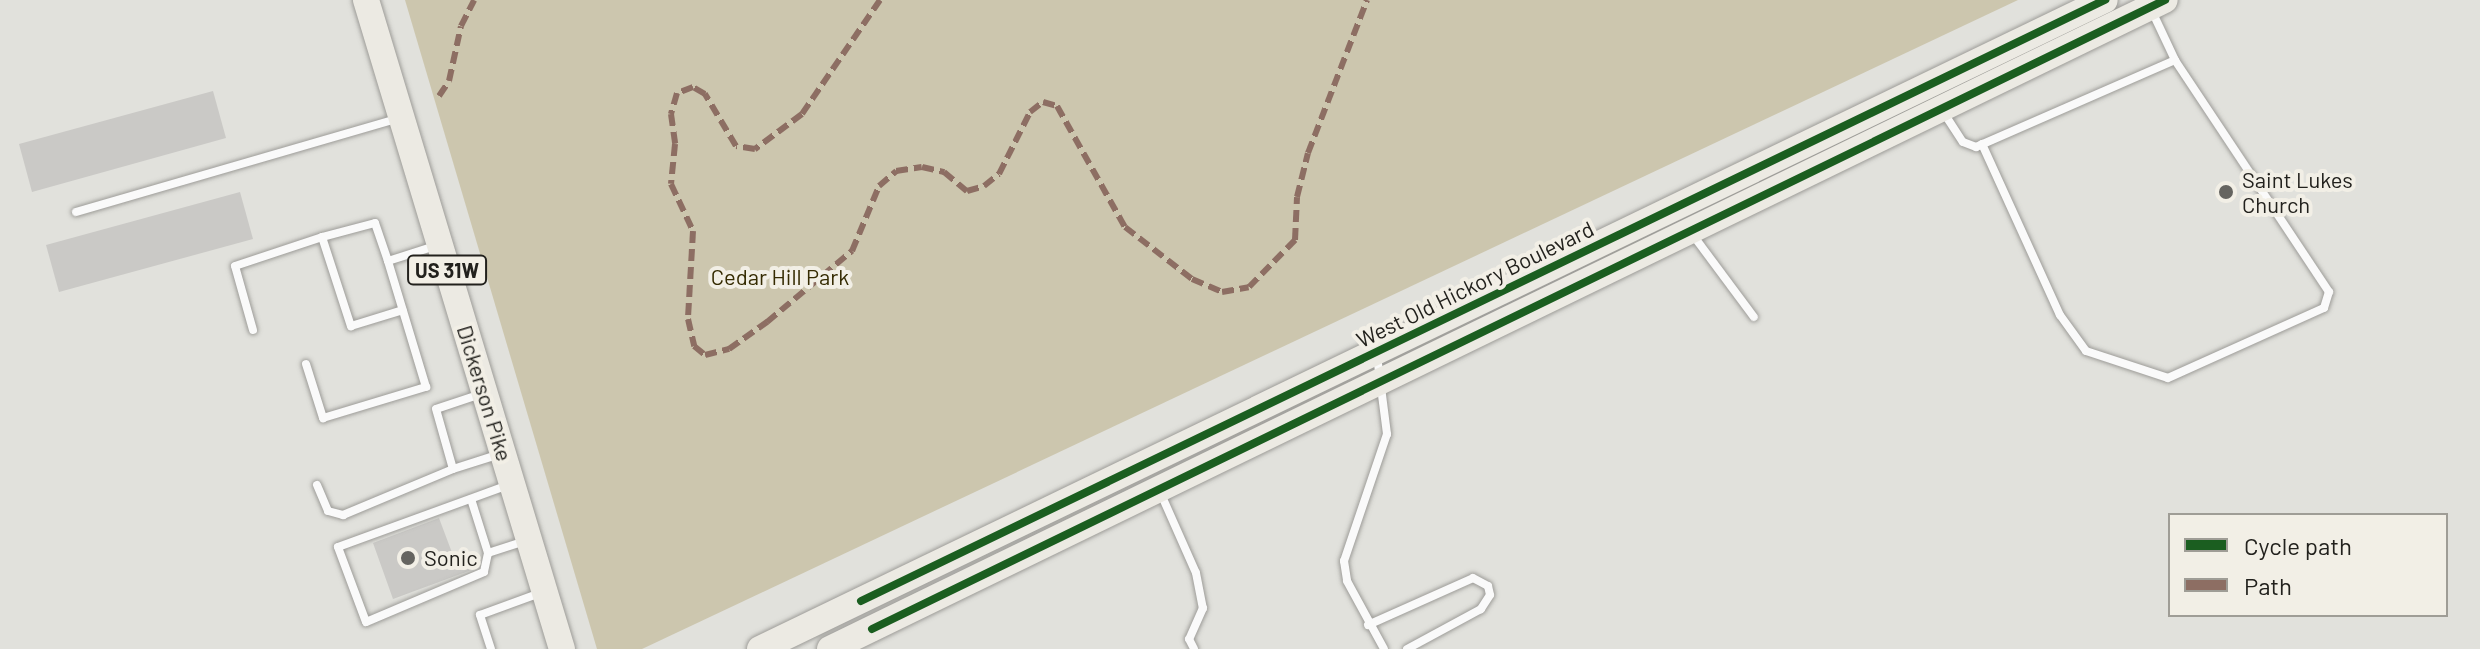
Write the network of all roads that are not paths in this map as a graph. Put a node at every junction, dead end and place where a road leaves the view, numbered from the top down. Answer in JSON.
{"nodes":[{"id":1,"x":366,"y":0,"type":"edge"},
{"id":2,"x":2105,"y":0,"type":"edge"},
{"id":3,"x":2154,"y":2,"type":"edge"},
{"id":4,"x":2175,"y":60,"type":"junction"},
{"id":5,"x":1929,"y":85,"type":"junction"},
{"id":6,"x":1941,"y":109,"type":"junction"},
{"id":7,"x":401,"y":117,"type":"junction"},
{"id":8,"x":1982,"y":144,"type":"junction"},
{"id":9,"x":76,"y":212,"type":"dead end"},
{"id":10,"x":1690,"y":231,"type":"junction"},
{"id":11,"x":322,"y":237,"type":"junction"},
{"id":12,"x":439,"y":245,"type":"junction"},
{"id":13,"x":388,"y":261,"type":"junction"},
{"id":14,"x":403,"y":310,"type":"junction"},
{"id":15,"x":1754,"y":317,"type":"dead end"},
{"id":16,"x":253,"y":330,"type":"dead end"},
{"id":17,"x":1376,"y":352,"type":"junction"},
{"id":18,"x":306,"y":364,"type":"dead end"},
{"id":19,"x":1382,"y":381,"type":"junction"},
{"id":20,"x":485,"y":393,"type":"junction"},
{"id":21,"x":503,"y":453,"type":"junction"},
{"id":22,"x":453,"y":469,"type":"junction"},
{"id":23,"x":512,"y":484,"type":"junction"},
{"id":24,"x":317,"y":485,"type":"dead end"},
{"id":25,"x":1159,"y":490,"type":"junction"},
{"id":26,"x":471,"y":499,"type":"junction"},
{"id":27,"x":528,"y":540,"type":"junction"},
{"id":28,"x":488,"y":553,"type":"junction"},
{"id":29,"x":545,"y":591,"type":"junction"},
{"id":30,"x":1368,"y":625,"type":"junction"},
{"id":31,"x":771,"y":644,"type":"edge"},
{"id":32,"x":563,"y":647,"type":"edge"},
{"id":33,"x":491,"y":649,"type":"edge"},
{"id":34,"x":742,"y":649,"type":"edge"},
{"id":35,"x":830,"y":649,"type":"edge"},
{"id":36,"x":1194,"y":649,"type":"edge"},
{"id":37,"x":1384,"y":649,"type":"edge"},
{"id":38,"x":1407,"y":649,"type":"edge"}],
"edges":[{"from":1,"to":7,"type":"main road","name":"Dickerson Pike","number":"US 31W"},
{"from":2,"to":5,"type":"main road","name":"West Old Hickory Boulevard"},
{"from":3,"to":4,"type":"lane"},
{"from":3,"to":6,"type":"main road"},
{"from":4,"to":8,"type":"lane"},
{"from":4,"to":8,"type":"lane"},
{"from":5,"to":6,"type":"lane"},
{"from":5,"to":17,"type":"main road","name":"West Old Hickory Boulevard"},
{"from":6,"to":8,"type":"lane"},
{"from":6,"to":10,"type":"main road"},
{"from":7,"to":9,"type":"lane"},
{"from":7,"to":12,"type":"main road","name":"Dickerson Pike","number":"US 31W"},
{"from":10,"to":15,"type":"lane"},
{"from":10,"to":19,"type":"main road"},
{"from":11,"to":13,"type":"lane"},
{"from":11,"to":14,"type":"lane"},
{"from":11,"to":16,"type":"lane"},
{"from":12,"to":13,"type":"lane"},
{"from":12,"to":20,"type":"main road","name":"Dickerson Pike","number":"US 31W"},
{"from":13,"to":14,"type":"lane"},
{"from":14,"to":18,"type":"lane"},
{"from":17,"to":19,"type":"lane"},
{"from":17,"to":31,"type":"main road","name":"West Old Hickory Boulevard"},
{"from":19,"to":25,"type":"main road"},
{"from":19,"to":30,"type":"lane"},
{"from":20,"to":21,"type":"main road","name":"Dickerson Pike","number":"US 31W"},
{"from":20,"to":22,"type":"lane"},
{"from":21,"to":22,"type":"lane"},
{"from":21,"to":23,"type":"main road","name":"Dickerson Pike","number":"US 31W"},
{"from":22,"to":24,"type":"lane"},
{"from":23,"to":26,"type":"lane"},
{"from":23,"to":27,"type":"main road","name":"Dickerson Pike","number":"US 31W"},
{"from":25,"to":35,"type":"main road"},
{"from":25,"to":36,"type":"lane"},
{"from":26,"to":28,"type":"lane"},
{"from":26,"to":28,"type":"lane"},
{"from":27,"to":28,"type":"lane"},
{"from":27,"to":29,"type":"main road","name":"Dickerson Pike","number":"US 31W"},
{"from":29,"to":32,"type":"main road","name":"Dickerson Pike","number":"US 31W"},
{"from":29,"to":33,"type":"lane"},
{"from":30,"to":37,"type":"lane"},
{"from":30,"to":38,"type":"lane"},
{"from":31,"to":34,"type":"main road","name":"West Old Hickory Boulevard"}]}
